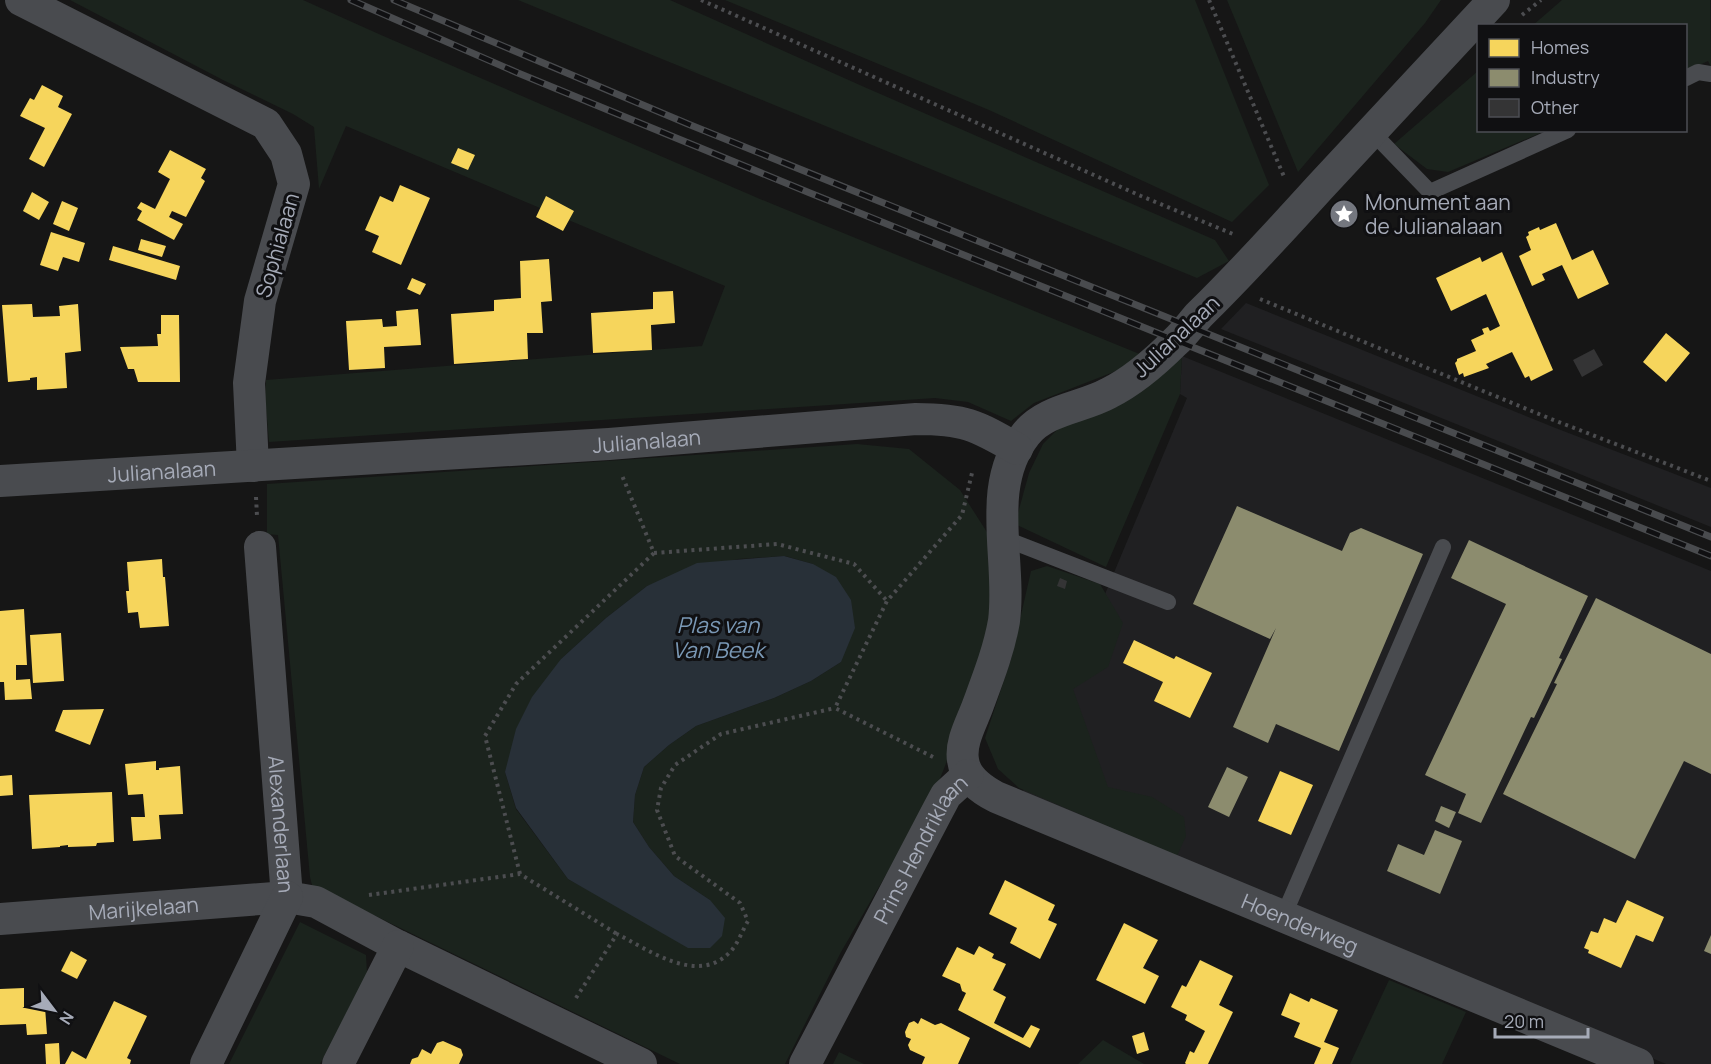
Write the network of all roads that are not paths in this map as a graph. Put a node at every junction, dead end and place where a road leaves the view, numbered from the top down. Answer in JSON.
{"nodes":[{"id":1,"x":21,"y":0,"type":"edge"},
{"id":2,"x":1494,"y":0,"type":"edge"},
{"id":3,"x":1711,"y":74,"type":"edge"},
{"id":4,"x":1687,"y":78,"type":"edge"},
{"id":5,"x":1371,"y":131,"type":"junction"},
{"id":6,"x":1564,"y":132,"type":"edge"},
{"id":7,"x":1017,"y":449,"type":"junction"},
{"id":8,"x":253,"y":466,"type":"junction"},
{"id":9,"x":0,"y":481,"type":"edge"},
{"id":10,"x":1003,"y":538,"type":"junction"},
{"id":11,"x":260,"y":547,"type":"road end"},
{"id":12,"x":1443,"y":547,"type":"dead end"},
{"id":13,"x":1168,"y":603,"type":"dead end"},
{"id":14,"x":968,"y":775,"type":"junction"},
{"id":15,"x":302,"y":900,"type":"junction"},
{"id":16,"x":1283,"y":917,"type":"junction"},
{"id":17,"x":0,"y":919,"type":"edge"},
{"id":18,"x":398,"y":946,"type":"junction"},
{"id":19,"x":206,"y":1064,"type":"edge"},
{"id":20,"x":338,"y":1064,"type":"edge"},
{"id":21,"x":641,"y":1064,"type":"edge"},
{"id":22,"x":805,"y":1064,"type":"edge"},
{"id":23,"x":1638,"y":1064,"type":"edge"}],
"edges":[{"from":1,"to":8,"type":"street","name":"Sophialaan"},
{"from":2,"to":5,"type":"street","name":"Julianalaan"},
{"from":3,"to":4,"type":"lane"},
{"from":5,"to":6,"type":"lane"},
{"from":5,"to":7,"type":"street","name":"Julianalaan"},
{"from":7,"to":8,"type":"street","name":"Julianalaan"},
{"from":7,"to":10,"type":"street","name":"Prins Hendriklaan"},
{"from":8,"to":9,"type":"street","name":"Julianalaan"},
{"from":10,"to":13,"type":"lane"},
{"from":10,"to":14,"type":"street","name":"Prins Hendriklaan"},
{"from":11,"to":15,"type":"street","name":"Alexanderlaan"},
{"from":12,"to":16,"type":"lane"},
{"from":14,"to":16,"type":"street","name":"Hoenderweg"},
{"from":14,"to":22,"type":"street","name":"Prins Hendriklaan"},
{"from":15,"to":17,"type":"street","name":"Marijkelaan"},
{"from":15,"to":18,"type":"street","name":"Alexanderlaan"},
{"from":15,"to":19,"type":"street"},
{"from":16,"to":23,"type":"street","name":"Hoenderweg"},
{"from":18,"to":20,"type":"street"},
{"from":18,"to":21,"type":"street","name":"Alexanderlaan"}]}
